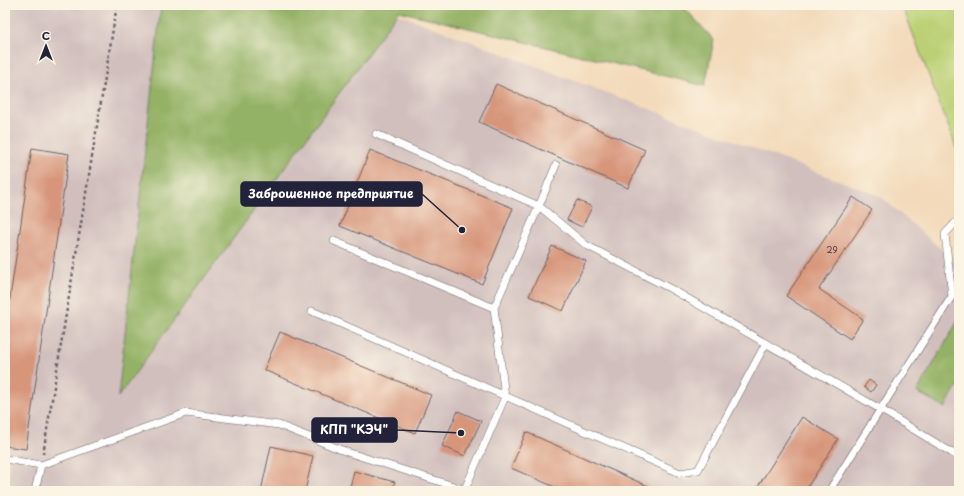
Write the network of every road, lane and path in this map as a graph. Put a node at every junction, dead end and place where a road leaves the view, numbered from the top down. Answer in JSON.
{"nodes":[{"id":1,"x":117,"y":5,"type":"edge"},
{"id":2,"x":376,"y":134,"type":"dead end"},
{"id":3,"x":556,"y":165,"type":"dead end"},
{"id":4,"x":539,"y":206,"type":"junction"},
{"id":5,"x":959,"y":219,"type":"edge"},
{"id":6,"x":334,"y":241,"type":"dead end"},
{"id":7,"x":494,"y":308,"type":"junction"},
{"id":8,"x":312,"y":311,"type":"dead end"},
{"id":9,"x":766,"y":343,"type":"junction"},
{"id":10,"x":505,"y":397,"type":"junction"},
{"id":11,"x":880,"y":409,"type":"junction"},
{"id":12,"x":959,"y":457,"type":"edge"},
{"id":13,"x":5,"y":459,"type":"edge"},
{"id":14,"x":41,"y":465,"type":"junction"},
{"id":15,"x":467,"y":490,"type":"edge"},
{"id":16,"x":35,"y":491,"type":"edge"},
{"id":17,"x":829,"y":491,"type":"edge"}],
"edges":[{"from":1,"to":14,"type":"path"},
{"from":2,"to":4,"type":"lane"},
{"from":3,"to":4,"type":"lane"},
{"from":4,"to":7,"type":"lane"},
{"from":4,"to":9,"type":"lane"},
{"from":5,"to":11,"type":"lane"},
{"from":6,"to":7,"type":"lane"},
{"from":7,"to":10,"type":"lane"},
{"from":8,"to":10,"type":"lane"},
{"from":9,"to":10,"type":"lane"},
{"from":9,"to":11,"type":"lane"},
{"from":10,"to":15,"type":"lane"},
{"from":11,"to":12,"type":"lane"},
{"from":11,"to":17,"type":"lane"},
{"from":13,"to":14,"type":"lane"},
{"from":14,"to":15,"type":"lane"},
{"from":14,"to":16,"type":"lane"}]}
